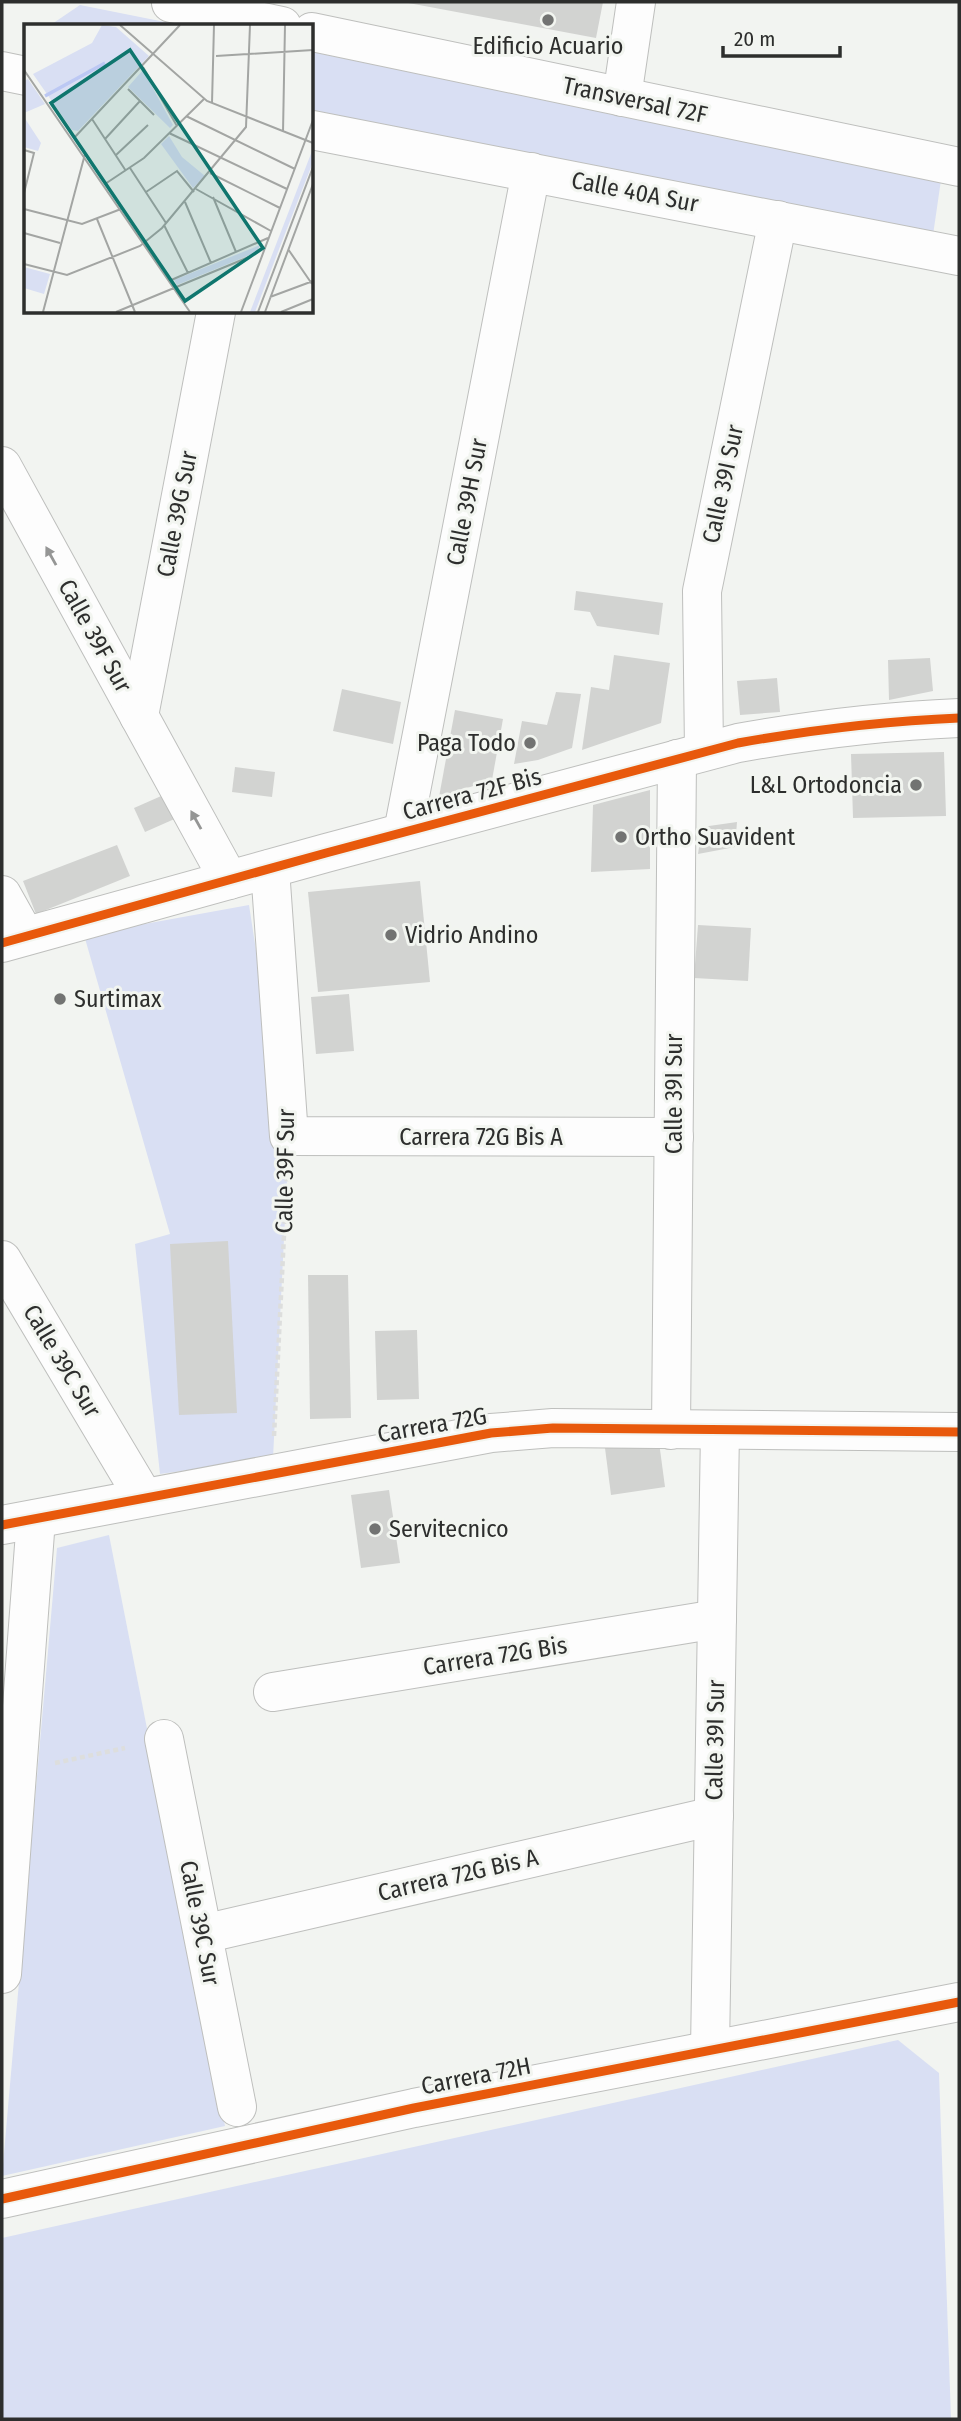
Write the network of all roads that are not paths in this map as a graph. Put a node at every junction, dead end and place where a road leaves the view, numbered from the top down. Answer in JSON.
{"nodes":[{"id":1,"x":636,"y":2,"type":"edge"},
{"id":2,"x":171,"y":3,"type":"edge"},
{"id":3,"x":272,"y":24,"type":"edge"},
{"id":4,"x":313,"y":32,"type":"edge"},
{"id":5,"x":2,"y":71,"type":"edge"},
{"id":6,"x":24,"y":76,"type":"edge"},
{"id":7,"x":622,"y":97,"type":"junction"},
{"id":8,"x":313,"y":130,"type":"edge"},
{"id":9,"x":959,"y":167,"type":"edge"},
{"id":10,"x":531,"y":172,"type":"junction"},
{"id":11,"x":778,"y":220,"type":"junction"},
{"id":12,"x":959,"y":256,"type":"edge"},
{"id":13,"x":215,"y":313,"type":"edge"},
{"id":14,"x":2,"y":466,"type":"edge"},
{"id":15,"x":138,"y":716,"type":"junction"},
{"id":16,"x":959,"y":718,"type":"edge"},
{"id":17,"x":690,"y":755,"type":"junction"},
{"id":18,"x":402,"y":832,"type":"junction"},
{"id":19,"x":270,"y":869,"type":"junction"},
{"id":20,"x":229,"y":880,"type":"junction"},
{"id":21,"x":2,"y":895,"type":"edge"},
{"id":22,"x":13,"y":939,"type":"edge"},
{"id":23,"x":289,"y":1136,"type":"joint"},
{"id":24,"x":674,"y":1137,"type":"junction"},
{"id":25,"x":2,"y":1260,"type":"edge"},
{"id":26,"x":671,"y":1430,"type":"junction"},
{"id":27,"x":720,"y":1430,"type":"junction"},
{"id":28,"x":959,"y":1432,"type":"edge"},
{"id":29,"x":144,"y":1499,"type":"junction"},
{"id":30,"x":19,"y":1522,"type":"edge"},
{"id":31,"x":717,"y":1619,"type":"junction"},
{"id":32,"x":273,"y":1692,"type":"dead end"},
{"id":33,"x":164,"y":1739,"type":"road end"},
{"id":34,"x":714,"y":1816,"type":"junction"},
{"id":35,"x":203,"y":1934,"type":"junction"},
{"id":36,"x":2,"y":1974,"type":"edge"},
{"id":37,"x":959,"y":2002,"type":"edge"},
{"id":38,"x":710,"y":2050,"type":"junction"},
{"id":39,"x":237,"y":2106,"type":"dead end"},
{"id":40,"x":2,"y":2200,"type":"edge"}],
"edges":[{"from":1,"to":7,"type":"street"},
{"from":2,"to":3,"type":"street"},
{"from":4,"to":7,"type":"street","name":"Transversal 72F"},
{"from":5,"to":6,"type":"street"},
{"from":7,"to":9,"type":"street","name":"Transversal 72F"},
{"from":8,"to":10,"type":"street","name":"Calle 40A Sur"},
{"from":10,"to":11,"type":"street","name":"Calle 40A Sur"},
{"from":10,"to":18,"type":"street","name":"Calle 39H Sur"},
{"from":11,"to":12,"type":"street","name":"Calle 40A Sur"},
{"from":11,"to":17,"type":"street","name":"Calle 39I Sur"},
{"from":13,"to":15,"type":"street","name":"Calle 39G Sur"},
{"from":15,"to":14,"type":"street","name":"Calle 39F Sur","one_way":true},
{"from":20,"to":15,"type":"street","name":"Calle 39F Sur","one_way":true},
{"from":16,"to":17,"type":"street","name":"Carrera 72F Bis"},
{"from":17,"to":18,"type":"street","name":"Carrera 72F Bis"},
{"from":17,"to":24,"type":"street","name":"Calle 39I Sur"},
{"from":18,"to":19,"type":"street","name":"Carrera 72F Bis"},
{"from":19,"to":20,"type":"street","name":"Carrera 72F Bis"},
{"from":19,"to":23,"type":"street","name":"Calle 39F Sur"},
{"from":20,"to":22,"type":"street","name":"Carrera 72F Bis"},
{"from":21,"to":22,"type":"street"},
{"from":23,"to":24,"type":"street","name":"Carrera 72G Bis A"},
{"from":24,"to":26,"type":"street","name":"Calle 39I Sur"},
{"from":25,"to":29,"type":"street","name":"Calle 39C Sur"},
{"from":26,"to":27,"type":"street","name":"Carrera 72G"},
{"from":26,"to":29,"type":"street","name":"Carrera 72G"},
{"from":27,"to":28,"type":"street","name":"Carrera 72G"},
{"from":27,"to":31,"type":"street","name":"Calle 39I Sur"},
{"from":29,"to":30,"type":"street","name":"Carrera 72G"},
{"from":30,"to":36,"type":"street"},
{"from":31,"to":32,"type":"street","name":"Carrera 72G Bis"},
{"from":31,"to":34,"type":"street","name":"Calle 39I Sur"},
{"from":33,"to":35,"type":"street","name":"Calle 39C Sur"},
{"from":34,"to":35,"type":"street","name":"Carrera 72G Bis A"},
{"from":34,"to":38,"type":"street","name":"Calle 39I Sur"},
{"from":35,"to":39,"type":"street","name":"Calle 39C Sur"},
{"from":37,"to":38,"type":"street","name":"Carrera 72H"},
{"from":38,"to":40,"type":"street","name":"Carrera 72H"}]}
